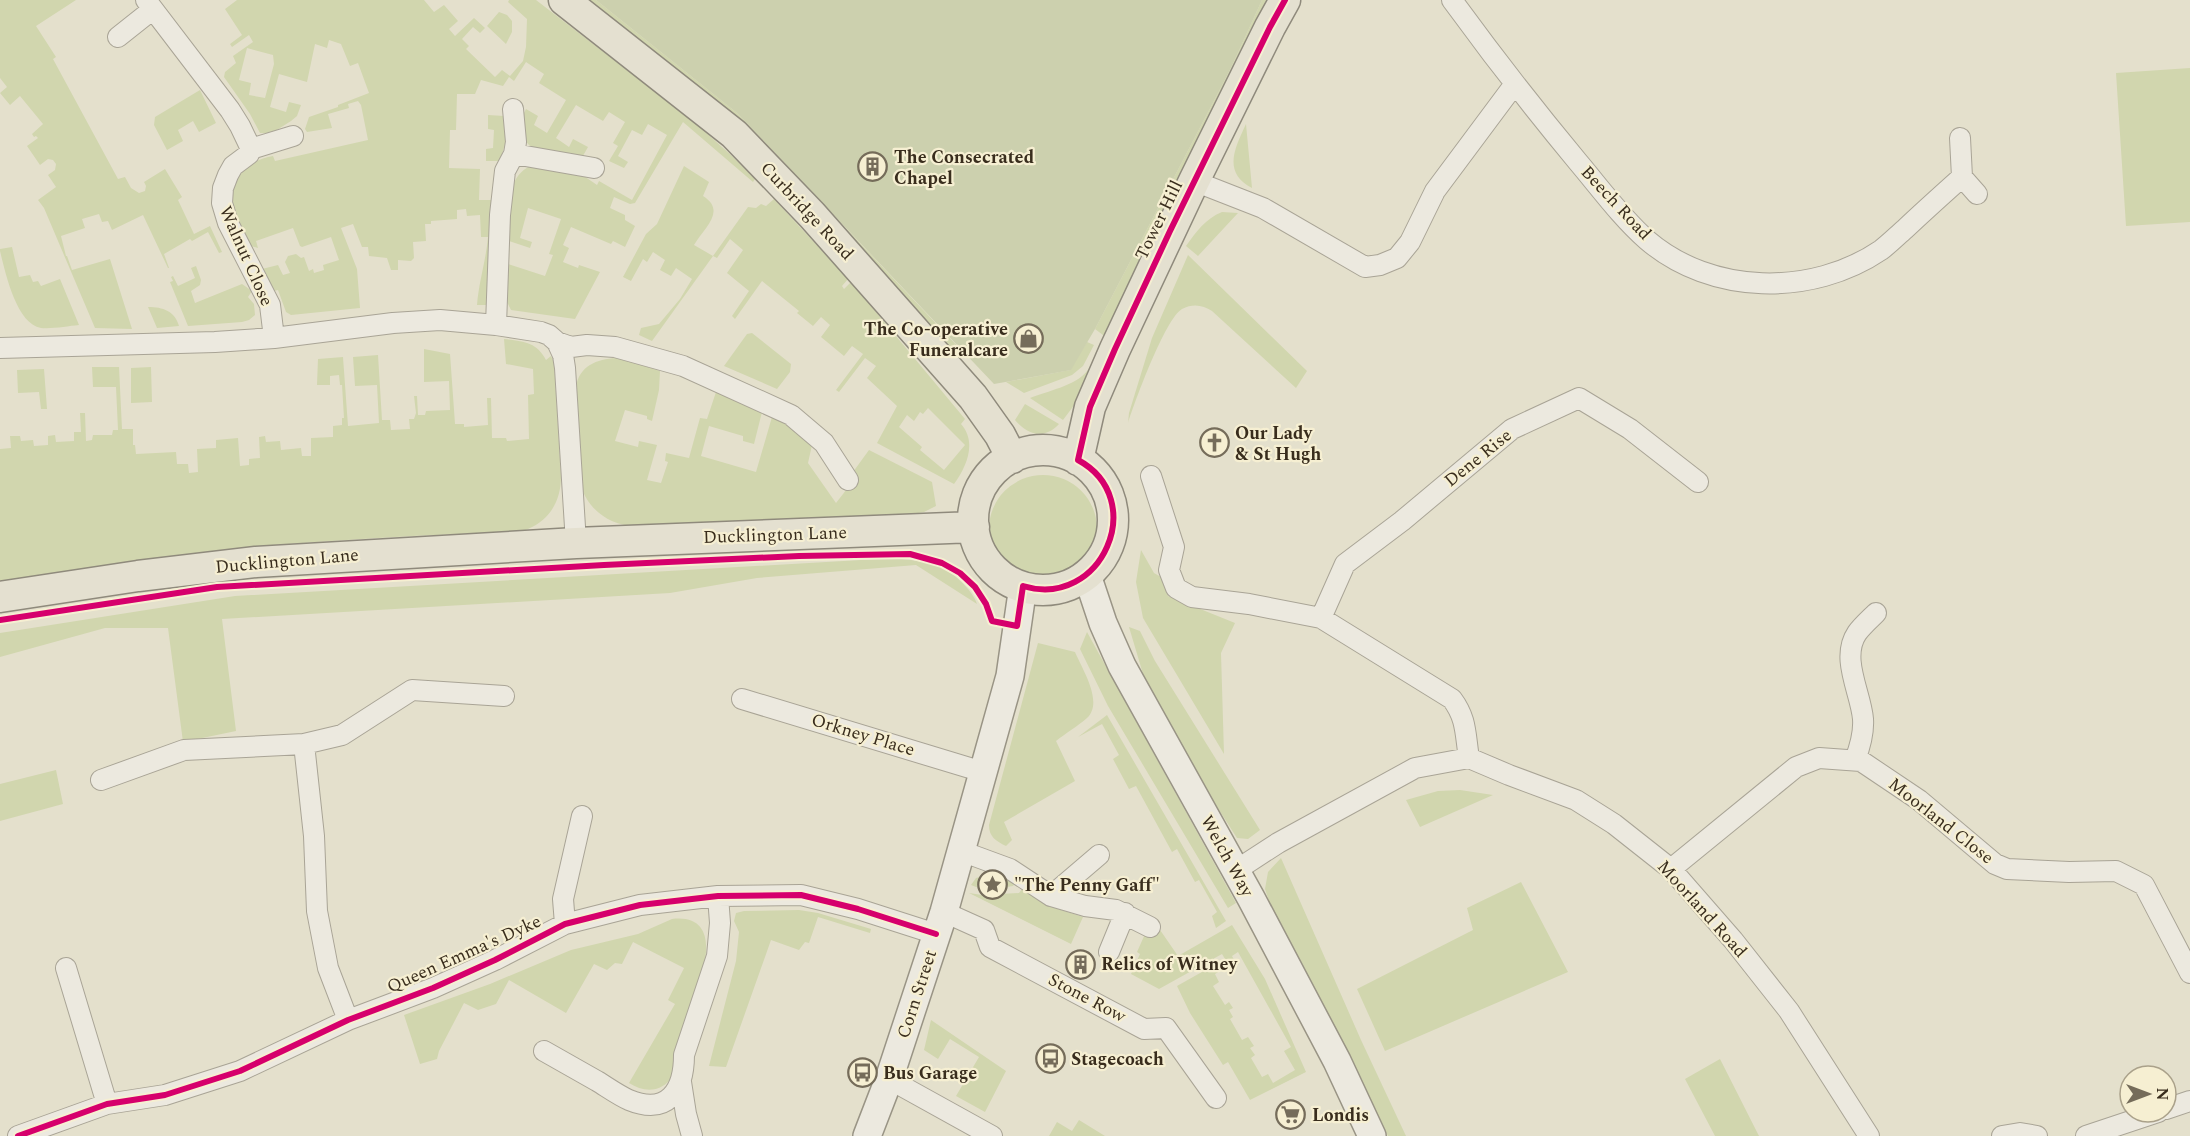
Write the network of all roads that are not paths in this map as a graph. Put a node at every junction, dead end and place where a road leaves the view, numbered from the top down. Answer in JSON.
{"nodes":[{"id":1,"x":564,"y":0,"type":"edge"},
{"id":2,"x":1285,"y":0,"type":"edge"},
{"id":3,"x":1452,"y":0,"type":"edge"},
{"id":4,"x":149,"y":5,"type":"edge"},
{"id":5,"x":118,"y":37,"type":"dead end"},
{"id":6,"x":1514,"y":85,"type":"junction"},
{"id":7,"x":513,"y":109,"type":"dead end"},
{"id":8,"x":293,"y":136,"type":"dead end"},
{"id":9,"x":1960,"y":138,"type":"dead end"},
{"id":10,"x":251,"y":149,"type":"junction"},
{"id":11,"x":514,"y":154,"type":"junction"},
{"id":12,"x":594,"y":168,"type":"dead end"},
{"id":13,"x":1962,"y":177,"type":"junction"},
{"id":14,"x":1194,"y":181,"type":"junction"},
{"id":15,"x":1977,"y":194,"type":"dead end"},
{"id":16,"x":496,"y":325,"type":"junction"},
{"id":17,"x":274,"y":338,"type":"junction"},
{"id":18,"x":557,"y":342,"type":"junction"},
{"id":19,"x":0,"y":348,"type":"edge"},
{"id":20,"x":1011,"y":458,"type":"junction"},
{"id":21,"x":1078,"y":460,"type":"junction"},
{"id":22,"x":1151,"y":476,"type":"dead end"},
{"id":23,"x":848,"y":480,"type":"dead end"},
{"id":24,"x":1698,"y":482,"type":"dead end"},
{"id":25,"x":974,"y":527,"type":"junction"},
{"id":26,"x":576,"y":543,"type":"junction"},
{"id":27,"x":1087,"y":575,"type":"junction"},
{"id":28,"x":1023,"y":586,"type":"junction"},
{"id":29,"x":0,"y":597,"type":"edge"},
{"id":30,"x":1876,"y":612,"type":"dead end"},
{"id":31,"x":1321,"y":618,"type":"junction"},
{"id":32,"x":504,"y":696,"type":"dead end"},
{"id":33,"x":742,"y":699,"type":"dead end"},
{"id":34,"x":304,"y":744,"type":"junction"},
{"id":35,"x":1469,"y":758,"type":"junction"},
{"id":36,"x":1855,"y":760,"type":"junction"},
{"id":37,"x":983,"y":772,"type":"junction"},
{"id":38,"x":101,"y":780,"type":"dead end"},
{"id":39,"x":582,"y":816,"type":"dead end"},
{"id":40,"x":961,"y":850,"type":"junction"},
{"id":41,"x":1099,"y":855,"type":"dead end"},
{"id":42,"x":1671,"y":869,"type":"junction"},
{"id":43,"x":1235,"y":871,"type":"junction"},
{"id":44,"x":718,"y":896,"type":"junction"},
{"id":45,"x":1052,"y":896,"type":"junction"},
{"id":46,"x":1125,"y":913,"type":"junction"},
{"id":47,"x":940,"y":923,"type":"junction"},
{"id":48,"x":565,"y":924,"type":"junction"},
{"id":49,"x":1150,"y":927,"type":"dead end"},
{"id":50,"x":1108,"y":952,"type":"dead end"},
{"id":51,"x":66,"y":968,"type":"dead end"},
{"id":52,"x":2190,"y":973,"type":"edge"},
{"id":53,"x":348,"y":1020,"type":"junction"},
{"id":54,"x":544,"y":1051,"type":"dead end"},
{"id":55,"x":889,"y":1079,"type":"junction"},
{"id":56,"x":681,"y":1082,"type":"junction"},
{"id":57,"x":1216,"y":1098,"type":"dead end"},
{"id":58,"x":107,"y":1104,"type":"junction"},
{"id":59,"x":2122,"y":1124,"type":"edge"},
{"id":60,"x":18,"y":1136,"type":"edge"},
{"id":61,"x":692,"y":1136,"type":"edge"},
{"id":62,"x":867,"y":1136,"type":"edge"},
{"id":63,"x":992,"y":1136,"type":"edge"},
{"id":64,"x":1372,"y":1136,"type":"edge"},
{"id":65,"x":1869,"y":1136,"type":"edge"},
{"id":66,"x":2002,"y":1136,"type":"edge"},
{"id":67,"x":2037,"y":1136,"type":"edge"},
{"id":68,"x":2086,"y":1136,"type":"edge"}],
"edges":[{"from":1,"to":20,"type":"main road","name":"Curbridge Road"},
{"from":2,"to":14,"type":"main road","name":"Tower Hill"},
{"from":3,"to":6,"type":"street","name":"Beech Road"},
{"from":4,"to":5,"type":"street"},
{"from":4,"to":10,"type":"street"},
{"from":6,"to":13,"type":"street","name":"Beech Road"},
{"from":6,"to":14,"type":"street"},
{"from":7,"to":11,"type":"street"},
{"from":8,"to":10,"type":"street","name":"Walnut Close"},
{"from":9,"to":13,"type":"street"},
{"from":10,"to":17,"type":"street","name":"Walnut Close"},
{"from":11,"to":12,"type":"street"},
{"from":11,"to":16,"type":"street"},
{"from":13,"to":15,"type":"street"},
{"from":14,"to":21,"type":"main road","name":"Tower Hill"},
{"from":16,"to":17,"type":"street"},
{"from":16,"to":18,"type":"street"},
{"from":17,"to":19,"type":"street"},
{"from":18,"to":23,"type":"street"},
{"from":18,"to":26,"type":"street"},
{"from":20,"to":21,"type":"main road"},
{"from":20,"to":25,"type":"main road"},
{"from":21,"to":27,"type":"main road"},
{"from":22,"to":31,"type":"street"},
{"from":24,"to":31,"type":"street","name":"Dene Rise"},
{"from":25,"to":26,"type":"main road","name":"Ducklington Lane"},
{"from":25,"to":28,"type":"main road"},
{"from":26,"to":29,"type":"main road","name":"Ducklington Lane"},
{"from":27,"to":28,"type":"main road"},
{"from":27,"to":43,"type":"street","name":"Welch Way"},
{"from":28,"to":37,"type":"street","name":"Corn Street"},
{"from":30,"to":36,"type":"street"},
{"from":31,"to":35,"type":"street"},
{"from":32,"to":34,"type":"street"},
{"from":33,"to":37,"type":"street","name":"Orkney Place"},
{"from":34,"to":38,"type":"street"},
{"from":34,"to":53,"type":"street"},
{"from":35,"to":42,"type":"street","name":"Moorland Road"},
{"from":35,"to":43,"type":"street"},
{"from":36,"to":42,"type":"street","name":"Moorland Close"},
{"from":36,"to":52,"type":"street","name":"Moorland Close"},
{"from":37,"to":40,"type":"street","name":"Corn Street"},
{"from":39,"to":48,"type":"street","name":"Queen Emma's Dyke"},
{"from":40,"to":45,"type":"street"},
{"from":40,"to":47,"type":"street","name":"Corn Street"},
{"from":41,"to":45,"type":"street"},
{"from":42,"to":65,"type":"street","name":"Moorland Road"},
{"from":43,"to":64,"type":"street","name":"Welch Way"},
{"from":44,"to":47,"type":"street","name":"Queen Emma's Dyke"},
{"from":44,"to":48,"type":"street","name":"Queen Emma's Dyke"},
{"from":44,"to":56,"type":"street"},
{"from":45,"to":46,"type":"street"},
{"from":46,"to":49,"type":"street"},
{"from":46,"to":50,"type":"street"},
{"from":47,"to":55,"type":"street","name":"Corn Street"},
{"from":47,"to":57,"type":"street","name":"Stone Row"},
{"from":48,"to":53,"type":"street","name":"Queen Emma's Dyke"},
{"from":51,"to":58,"type":"street"},
{"from":53,"to":58,"type":"street","name":"Queen Emma's Dyke"},
{"from":54,"to":56,"type":"street"},
{"from":55,"to":62,"type":"street","name":"Corn Street"},
{"from":55,"to":63,"type":"street"},
{"from":56,"to":61,"type":"street"},
{"from":58,"to":60,"type":"street","name":"Queen Emma's Dyke"},
{"from":59,"to":68,"type":"street"},
{"from":66,"to":67,"type":"street"}]}
